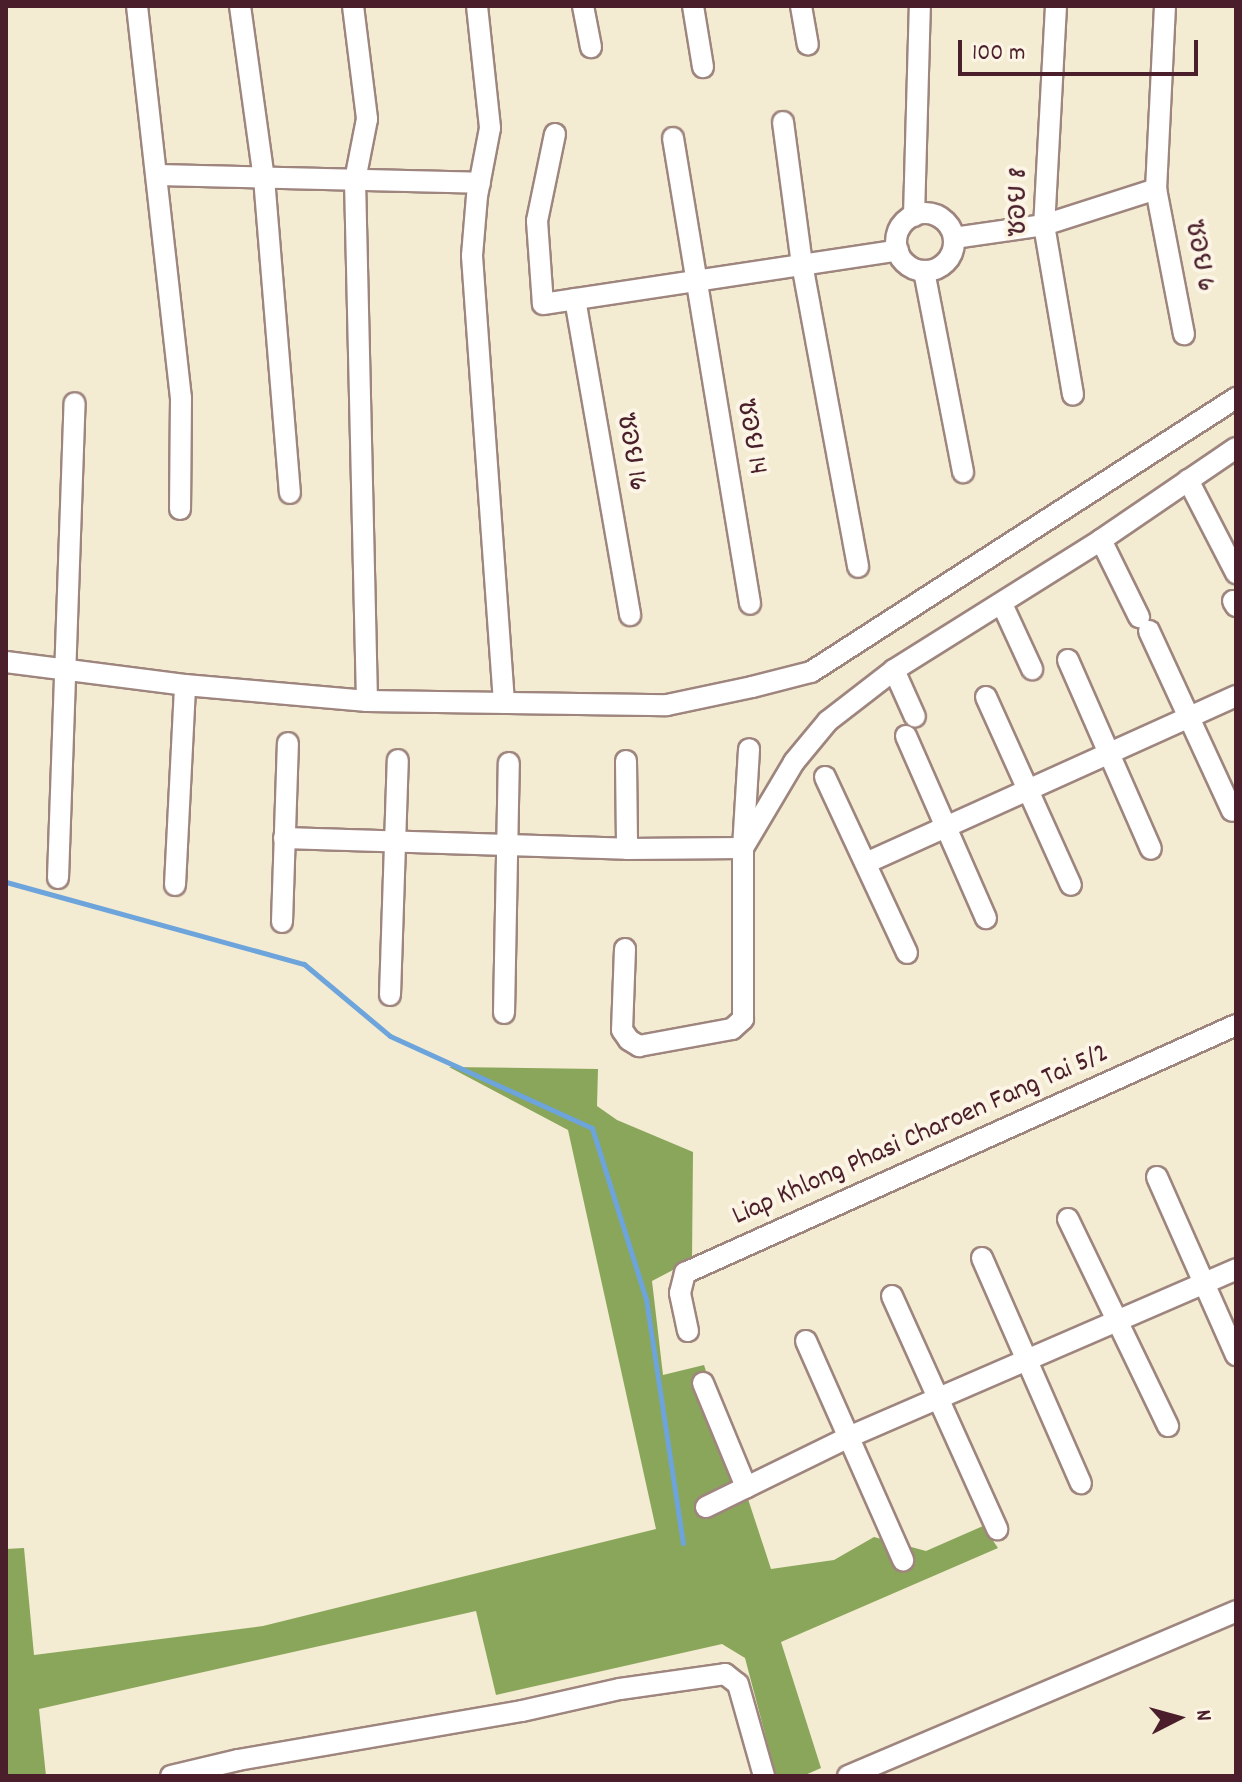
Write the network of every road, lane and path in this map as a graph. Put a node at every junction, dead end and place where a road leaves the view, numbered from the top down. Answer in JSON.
{"nodes":[{"id":1,"x":137,"y":6,"type":"edge"},
{"id":2,"x":240,"y":6,"type":"edge"},
{"id":3,"x":353,"y":6,"type":"edge"},
{"id":4,"x":477,"y":6,"type":"edge"},
{"id":5,"x":583,"y":6,"type":"edge"},
{"id":6,"x":693,"y":6,"type":"edge"},
{"id":7,"x":801,"y":6,"type":"edge"},
{"id":8,"x":920,"y":6,"type":"edge"},
{"id":9,"x":1056,"y":6,"type":"edge"},
{"id":10,"x":1165,"y":6,"type":"edge"},
{"id":11,"x":808,"y":44,"type":"dead end"},
{"id":12,"x":591,"y":47,"type":"dead end"},
{"id":13,"x":703,"y":67,"type":"dead end"},
{"id":14,"x":783,"y":122,"type":"dead end"},
{"id":15,"x":555,"y":134,"type":"dead end"},
{"id":16,"x":673,"y":138,"type":"dead end"},
{"id":17,"x":158,"y":175,"type":"junction"},
{"id":18,"x":264,"y":178,"type":"junction"},
{"id":19,"x":355,"y":180,"type":"junction"},
{"id":20,"x":480,"y":183,"type":"junction"},
{"id":21,"x":1156,"y":189,"type":"junction"},
{"id":22,"x":914,"y":216,"type":"junction"},
{"id":23,"x":1044,"y":225,"type":"junction"},
{"id":24,"x":954,"y":238,"type":"junction"},
{"id":25,"x":898,"y":250,"type":"junction"},
{"id":26,"x":802,"y":264,"type":"junction"},
{"id":27,"x":924,"y":271,"type":"junction"},
{"id":28,"x":694,"y":280,"type":"junction"},
{"id":29,"x":575,"y":299,"type":"junction"},
{"id":30,"x":1184,"y":334,"type":"dead end"},
{"id":31,"x":1073,"y":395,"type":"dead end"},
{"id":32,"x":1236,"y":398,"type":"edge"},
{"id":33,"x":75,"y":403,"type":"dead end"},
{"id":34,"x":1236,"y":448,"type":"edge"},
{"id":35,"x":963,"y":472,"type":"dead end"},
{"id":36,"x":1188,"y":480,"type":"junction"},
{"id":37,"x":290,"y":493,"type":"dead end"},
{"id":38,"x":180,"y":509,"type":"dead end"},
{"id":39,"x":1101,"y":540,"type":"junction"},
{"id":40,"x":858,"y":567,"type":"dead end"},
{"id":41,"x":1236,"y":573,"type":"edge"},
{"id":42,"x":750,"y":604,"type":"dead end"},
{"id":43,"x":1002,"y":604,"type":"junction"},
{"id":44,"x":630,"y":615,"type":"dead end"},
{"id":45,"x":1068,"y":660,"type":"dead end"},
{"id":46,"x":6,"y":662,"type":"edge"},
{"id":47,"x":1032,"y":669,"type":"dead end"},
{"id":48,"x":64,"y":670,"type":"junction"},
{"id":49,"x":894,"y":670,"type":"junction"},
{"id":50,"x":185,"y":685,"type":"junction"},
{"id":51,"x":1236,"y":696,"type":"edge"},
{"id":52,"x":986,"y":697,"type":"dead end"},
{"id":53,"x":367,"y":701,"type":"junction"},
{"id":54,"x":504,"y":703,"type":"junction"},
{"id":55,"x":915,"y":717,"type":"dead end"},
{"id":56,"x":1191,"y":717,"type":"junction"},
{"id":57,"x":906,"y":736,"type":"dead end"},
{"id":58,"x":288,"y":743,"type":"dead end"},
{"id":59,"x":749,"y":749,"type":"dead end"},
{"id":60,"x":1109,"y":754,"type":"junction"},
{"id":61,"x":398,"y":760,"type":"dead end"},
{"id":62,"x":626,"y":761,"type":"dead end"},
{"id":63,"x":509,"y":763,"type":"dead end"},
{"id":64,"x":825,"y":777,"type":"dead end"},
{"id":65,"x":1026,"y":791,"type":"junction"},
{"id":66,"x":1232,"y":811,"type":"dead end"},
{"id":67,"x":947,"y":827,"type":"junction"},
{"id":68,"x":284,"y":838,"type":"junction"},
{"id":69,"x":396,"y":839,"type":"junction"},
{"id":70,"x":507,"y":843,"type":"junction"},
{"id":71,"x":743,"y":848,"type":"junction"},
{"id":72,"x":627,"y":849,"type":"junction"},
{"id":73,"x":1151,"y":849,"type":"dead end"},
{"id":74,"x":866,"y":863,"type":"junction"},
{"id":75,"x":58,"y":878,"type":"dead end"},
{"id":76,"x":175,"y":885,"type":"dead end"},
{"id":77,"x":1071,"y":885,"type":"dead end"},
{"id":78,"x":986,"y":918,"type":"dead end"},
{"id":79,"x":282,"y":922,"type":"dead end"},
{"id":80,"x":625,"y":949,"type":"dead end"},
{"id":81,"x":907,"y":953,"type":"dead end"},
{"id":82,"x":390,"y":995,"type":"dead end"},
{"id":83,"x":504,"y":1013,"type":"dead end"},
{"id":84,"x":1236,"y":1025,"type":"edge"},
{"id":85,"x":1157,"y":1177,"type":"dead end"},
{"id":86,"x":1068,"y":1219,"type":"dead end"},
{"id":87,"x":982,"y":1258,"type":"dead end"},
{"id":88,"x":1236,"y":1269,"type":"edge"},
{"id":89,"x":1203,"y":1285,"type":"junction"},
{"id":90,"x":892,"y":1296,"type":"dead end"},
{"id":91,"x":1117,"y":1323,"type":"junction"},
{"id":92,"x":688,"y":1331,"type":"dead end"},
{"id":93,"x":806,"y":1341,"type":"dead end"},
{"id":94,"x":1236,"y":1355,"type":"edge"},
{"id":95,"x":1027,"y":1361,"type":"junction"},
{"id":96,"x":703,"y":1383,"type":"dead end"},
{"id":97,"x":939,"y":1398,"type":"junction"},
{"id":98,"x":1168,"y":1426,"type":"dead end"},
{"id":99,"x":851,"y":1436,"type":"junction"},
{"id":100,"x":1081,"y":1483,"type":"dead end"},
{"id":101,"x":746,"y":1487,"type":"junction"},
{"id":102,"x":706,"y":1507,"type":"dead end"},
{"id":103,"x":997,"y":1529,"type":"dead end"},
{"id":104,"x":903,"y":1560,"type":"dead end"},
{"id":105,"x":1236,"y":1611,"type":"edge"},
{"id":106,"x":171,"y":1776,"type":"edge"},
{"id":107,"x":764,"y":1776,"type":"edge"},
{"id":108,"x":848,"y":1776,"type":"edge"}],
"edges":[{"from":1,"to":17,"type":"street"},
{"from":2,"to":18,"type":"street"},
{"from":3,"to":19,"type":"street"},
{"from":4,"to":20,"type":"street"},
{"from":5,"to":12,"type":"street"},
{"from":6,"to":13,"type":"street"},
{"from":7,"to":11,"type":"street"},
{"from":8,"to":22,"type":"street"},
{"from":9,"to":23,"type":"street","name":"ซอย 8"},
{"from":10,"to":21,"type":"street","name":"ซอย 6"},
{"from":14,"to":26,"type":"street"},
{"from":15,"to":29,"type":"street"},
{"from":16,"to":28,"type":"street","name":"ซอย 14"},
{"from":17,"to":18,"type":"street"},
{"from":17,"to":38,"type":"street"},
{"from":18,"to":19,"type":"street"},
{"from":18,"to":37,"type":"street"},
{"from":19,"to":20,"type":"street"},
{"from":19,"to":53,"type":"street"},
{"from":20,"to":54,"type":"street"},
{"from":21,"to":23,"type":"street"},
{"from":21,"to":30,"type":"street","name":"ซอย 6"},
{"from":22,"to":24,"type":"street"},
{"from":22,"to":25,"type":"street"},
{"from":23,"to":24,"type":"street"},
{"from":23,"to":31,"type":"street","name":"ซอย 8"},
{"from":24,"to":27,"type":"street"},
{"from":25,"to":26,"type":"street"},
{"from":25,"to":27,"type":"street"},
{"from":26,"to":28,"type":"street"},
{"from":26,"to":40,"type":"street"},
{"from":27,"to":35,"type":"street"},
{"from":28,"to":29,"type":"street"},
{"from":28,"to":42,"type":"street","name":"ซอย 14"},
{"from":29,"to":44,"type":"street","name":"ซอย 16"},
{"from":32,"to":54,"type":"street"},
{"from":33,"to":48,"type":"street"},
{"from":34,"to":36,"type":"street"},
{"from":36,"to":39,"type":"street"},
{"from":36,"to":41,"type":"street"},
{"from":39,"to":43,"type":"street"},
{"from":39,"to":56,"type":"street"},
{"from":43,"to":47,"type":"street"},
{"from":43,"to":49,"type":"street"},
{"from":45,"to":60,"type":"street"},
{"from":46,"to":48,"type":"street"},
{"from":48,"to":50,"type":"street"},
{"from":48,"to":75,"type":"street"},
{"from":49,"to":55,"type":"street"},
{"from":49,"to":71,"type":"street"},
{"from":50,"to":53,"type":"street"},
{"from":50,"to":76,"type":"street"},
{"from":51,"to":56,"type":"street"},
{"from":52,"to":65,"type":"street"},
{"from":53,"to":54,"type":"street"},
{"from":56,"to":60,"type":"street"},
{"from":56,"to":66,"type":"street"},
{"from":57,"to":67,"type":"street"},
{"from":58,"to":68,"type":"street"},
{"from":59,"to":71,"type":"street"},
{"from":60,"to":65,"type":"street"},
{"from":60,"to":73,"type":"street"},
{"from":61,"to":69,"type":"street"},
{"from":62,"to":72,"type":"street"},
{"from":63,"to":70,"type":"street"},
{"from":64,"to":74,"type":"street"},
{"from":65,"to":67,"type":"street"},
{"from":65,"to":77,"type":"street"},
{"from":67,"to":74,"type":"street"},
{"from":67,"to":78,"type":"street"},
{"from":68,"to":69,"type":"street"},
{"from":68,"to":79,"type":"street"},
{"from":69,"to":70,"type":"street"},
{"from":69,"to":82,"type":"street"},
{"from":70,"to":72,"type":"street"},
{"from":70,"to":83,"type":"street"},
{"from":71,"to":72,"type":"street"},
{"from":71,"to":80,"type":"street"},
{"from":74,"to":81,"type":"street"},
{"from":84,"to":92,"type":"street","name":"Liap Khlong Phasi Charoen Fang Tai 5/2"},
{"from":85,"to":89,"type":"street"},
{"from":86,"to":91,"type":"street"},
{"from":87,"to":95,"type":"street"},
{"from":88,"to":89,"type":"street"},
{"from":89,"to":91,"type":"street"},
{"from":89,"to":94,"type":"street"},
{"from":90,"to":97,"type":"street"},
{"from":91,"to":95,"type":"street"},
{"from":91,"to":98,"type":"street"},
{"from":93,"to":99,"type":"street"},
{"from":95,"to":97,"type":"street"},
{"from":95,"to":100,"type":"street"},
{"from":96,"to":101,"type":"street"},
{"from":97,"to":99,"type":"street"},
{"from":97,"to":103,"type":"street"},
{"from":99,"to":101,"type":"street"},
{"from":99,"to":104,"type":"street"},
{"from":101,"to":102,"type":"street"},
{"from":105,"to":108,"type":"street"},
{"from":106,"to":107,"type":"street"}]}
